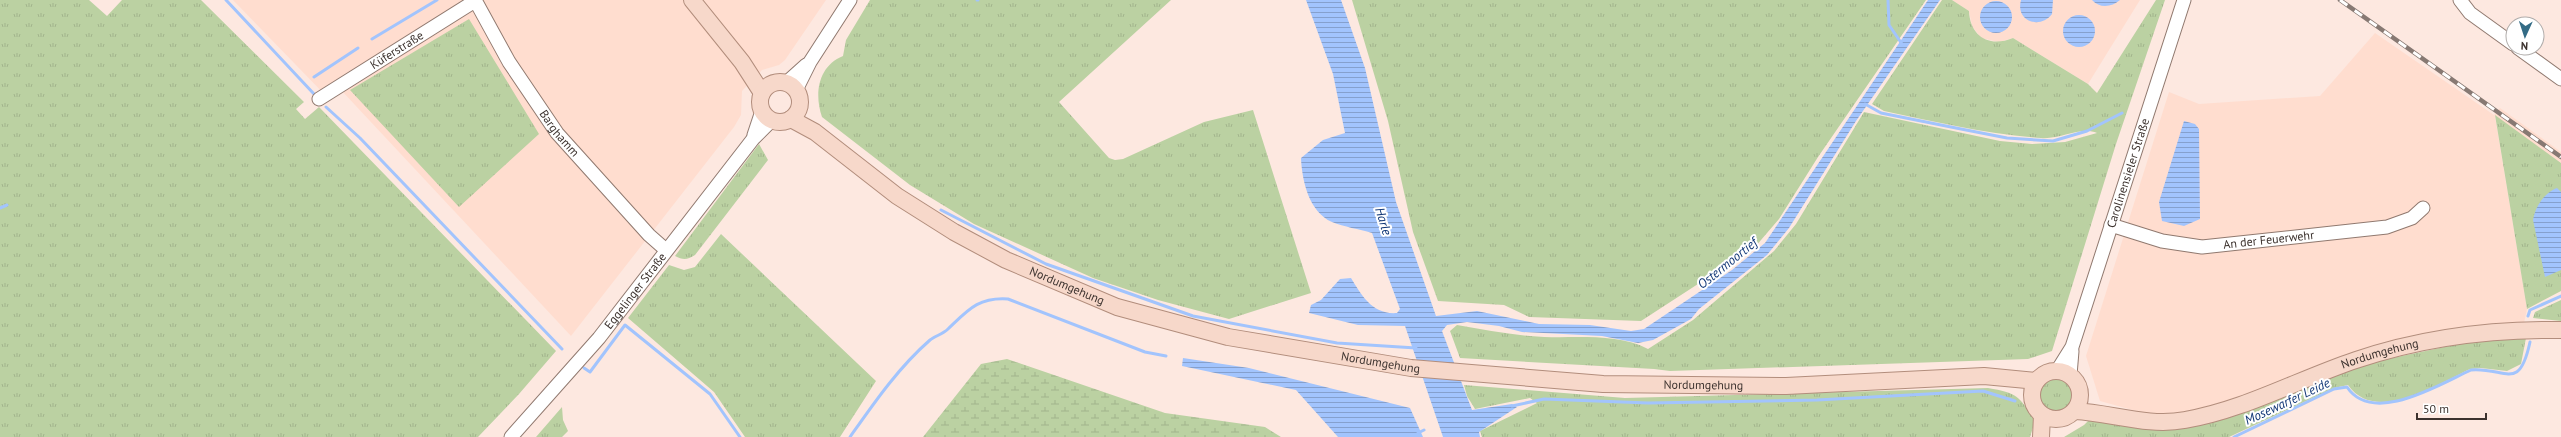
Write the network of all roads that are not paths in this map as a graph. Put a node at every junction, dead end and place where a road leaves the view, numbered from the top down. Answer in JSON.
{"nodes":[{"id":1,"x":475,"y":0,"type":"edge"},
{"id":2,"x":692,"y":0,"type":"edge"},
{"id":3,"x":850,"y":0,"type":"edge"},
{"id":4,"x":2184,"y":0,"type":"edge"},
{"id":5,"x":2460,"y":0,"type":"edge"},
{"id":6,"x":2505,"y":38,"type":"edge"},
{"id":7,"x":2529,"y":56,"type":"edge"},
{"id":8,"x":2561,"y":79,"type":"edge"},
{"id":9,"x":791,"y":86,"type":"junction"},
{"id":10,"x":766,"y":89,"type":"junction"},
{"id":11,"x":319,"y":99,"type":"dead end"},
{"id":12,"x":795,"y":114,"type":"junction"},
{"id":13,"x":767,"y":116,"type":"junction"},
{"id":14,"x":2423,"y":208,"type":"dead end"},
{"id":15,"x":2111,"y":225,"type":"junction"},
{"id":16,"x":666,"y":250,"type":"junction"},
{"id":17,"x":2561,"y":330,"type":"edge"},
{"id":18,"x":2064,"y":373,"type":"junction"},
{"id":19,"x":2034,"y":387,"type":"junction"},
{"id":20,"x":2080,"y":394,"type":"junction"},
{"id":21,"x":2075,"y":411,"type":"junction"},
{"id":22,"x":2114,"y":415,"type":"junction"},
{"id":23,"x":2049,"y":417,"type":"junction"},
{"id":24,"x":511,"y":437,"type":"edge"},
{"id":25,"x":2041,"y":437,"type":"edge"},
{"id":26,"x":2046,"y":437,"type":"edge"}],
"edges":[{"from":1,"to":11,"type":"street","name":"Küferstraße"},
{"from":1,"to":16,"type":"street","name":"Barghamm"},
{"from":2,"to":10,"type":"main road"},
{"from":3,"to":9,"type":"street"},
{"from":4,"to":15,"type":"street","name":"Carolinensieler Straße"},
{"from":5,"to":6,"type":"street"},
{"from":7,"to":8,"type":"street"},
{"from":9,"to":10,"type":"main road"},
{"from":9,"to":12,"type":"main road"},
{"from":10,"to":13,"type":"main road"},
{"from":12,"to":13,"type":"main road"},
{"from":12,"to":19,"type":"main road","name":"Nordumgehung"},
{"from":13,"to":16,"type":"street","name":"Eggelinger Straße"},
{"from":14,"to":15,"type":"street","name":"An der Feuerwehr"},
{"from":15,"to":18,"type":"street","name":"Carolinensieler Straße"},
{"from":16,"to":24,"type":"street","name":"Eggelinger Straße"},
{"from":17,"to":22,"type":"main road","name":"Nordumgehung"},
{"from":18,"to":19,"type":"main road"},
{"from":18,"to":20,"type":"main road"},
{"from":19,"to":23,"type":"main road"},
{"from":20,"to":21,"type":"main road"},
{"from":20,"to":22,"type":"main road","name":"Nordumgehung"},
{"from":21,"to":22,"type":"main road","name":"Nordumgehung"},
{"from":21,"to":23,"type":"main road","name":"Nordumgehung"},
{"from":23,"to":25,"type":"main road"},
{"from":23,"to":26,"type":"main road"}]}
